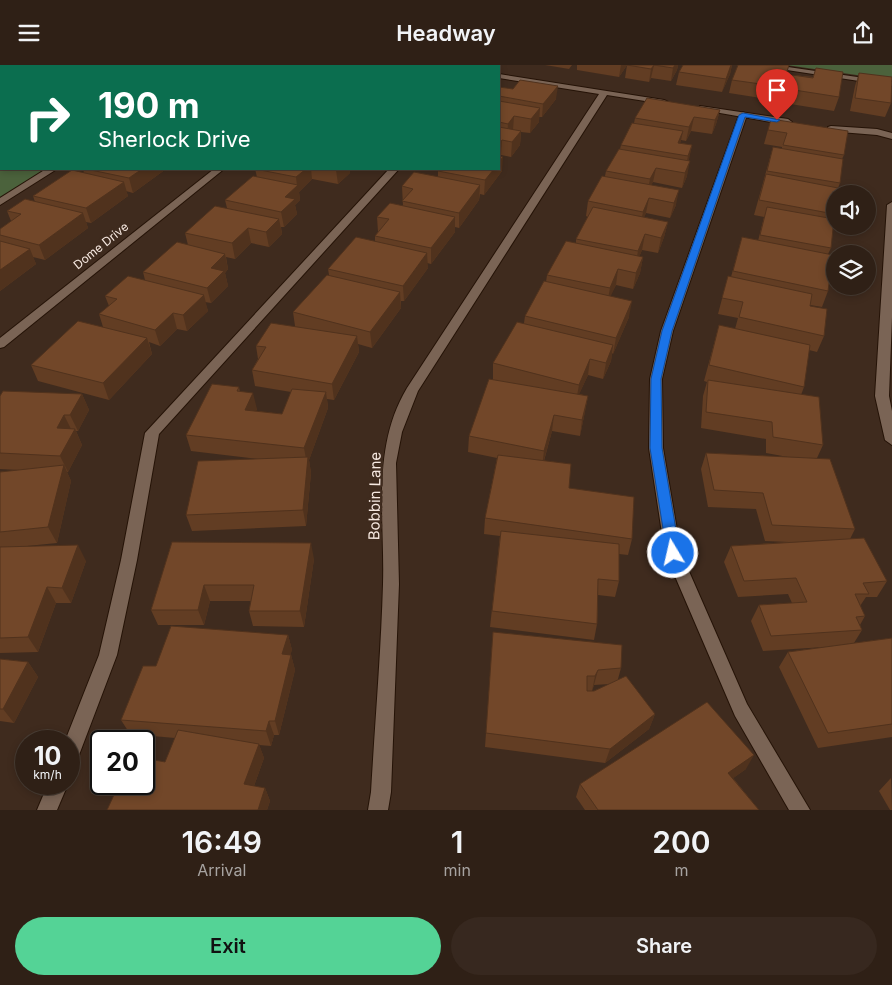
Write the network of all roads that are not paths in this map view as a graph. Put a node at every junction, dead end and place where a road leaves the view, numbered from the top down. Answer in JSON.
{"nodes":[{"id":1,"x":758,"y":65,"type":"edge"},
{"id":2,"x":500,"y":76,"type":"edge"},
{"id":3,"x":892,"y":84,"type":"edge"},
{"id":4,"x":604,"y":93,"type":"junction"},
{"id":5,"x":678,"y":104,"type":"edge"},
{"id":6,"x":696,"y":107,"type":"edge"},
{"id":7,"x":743,"y":115,"type":"junction"},
{"id":8,"x":798,"y":124,"type":"edge"},
{"id":9,"x":826,"y":128,"type":"edge"},
{"id":10,"x":892,"y":136,"type":"edge"},
{"id":11,"x":50,"y":170,"type":"edge"},
{"id":12,"x":218,"y":170,"type":"edge"},
{"id":13,"x":393,"y":170,"type":"edge"},
{"id":14,"x":0,"y":202,"type":"edge"},
{"id":15,"x":892,"y":205,"type":"edge"},
{"id":16,"x":0,"y":344,"type":"edge"},
{"id":17,"x":892,"y":440,"type":"edge"},
{"id":18,"x":79,"y":730,"type":"edge"},
{"id":19,"x":53,"y":795,"type":"edge"},
{"id":20,"x":47,"y":810,"type":"edge"},
{"id":21,"x":378,"y":810,"type":"edge"},
{"id":22,"x":800,"y":810,"type":"edge"}],
"edges":[{"from":1,"to":3,"type":"street"},
{"from":2,"to":4,"type":"street"},
{"from":4,"to":5,"type":"street"},
{"from":4,"to":21,"type":"street","name":"Bobbin Lane"},
{"from":6,"to":7,"type":"street"},
{"from":7,"to":8,"type":"street"},
{"from":7,"to":22,"type":"street"},
{"from":9,"to":10,"type":"street"},
{"from":11,"to":14,"type":"street"},
{"from":12,"to":16,"type":"street","name":"Dome Drive"},
{"from":13,"to":18,"type":"street"},
{"from":15,"to":17,"type":"street"},
{"from":19,"to":20,"type":"street"}]}
